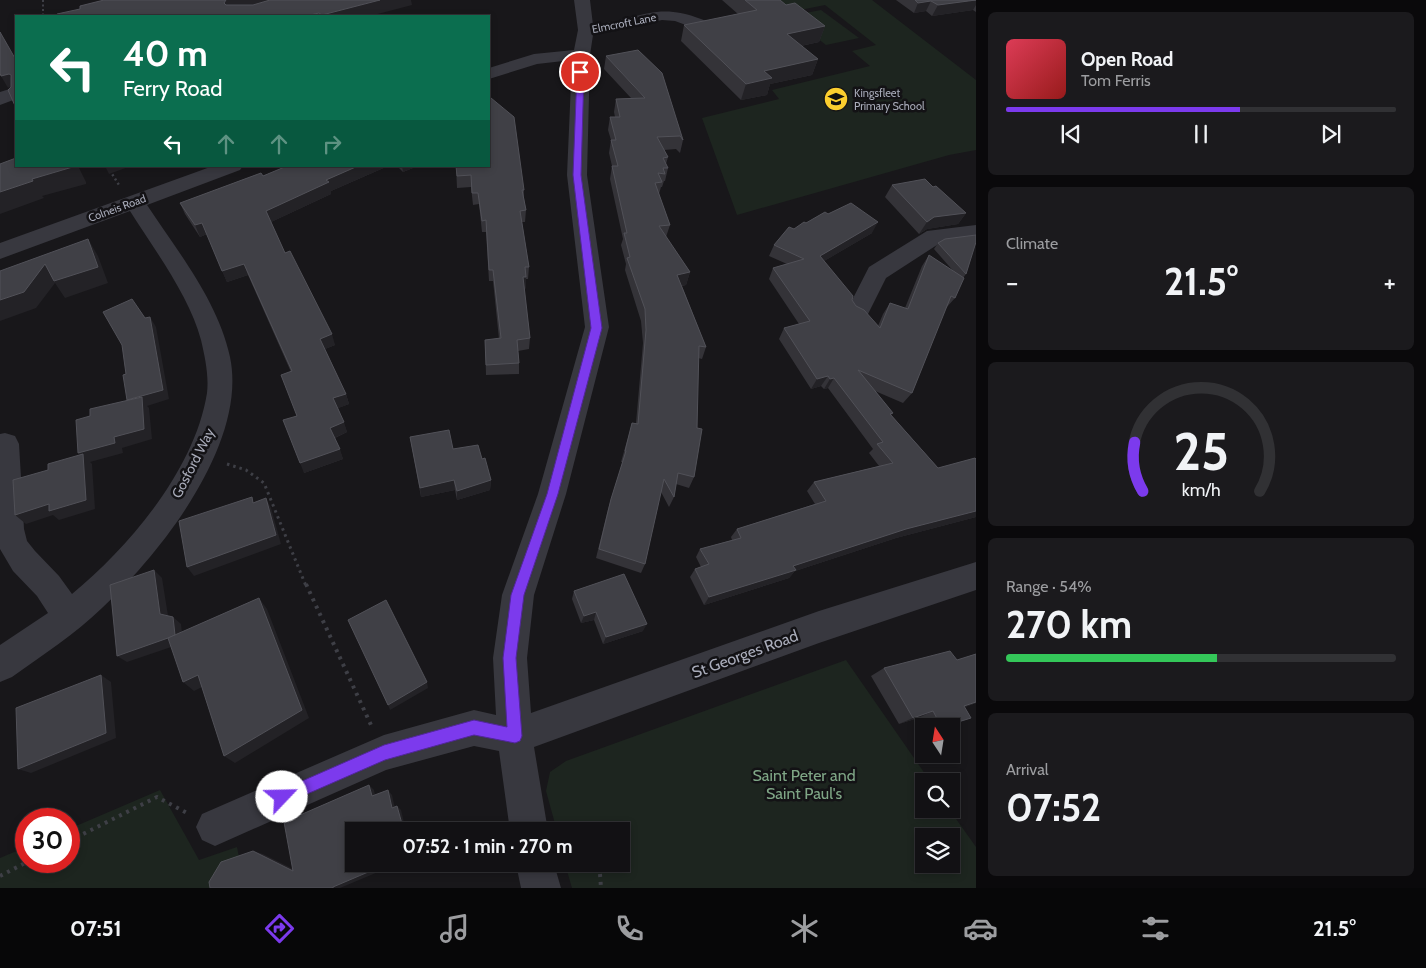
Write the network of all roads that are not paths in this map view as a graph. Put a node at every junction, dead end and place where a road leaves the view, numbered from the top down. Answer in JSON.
{"nodes":[{"id":1,"x":582,"y":0,"type":"edge"},
{"id":2,"x":710,"y":29,"type":"edge"},
{"id":3,"x":583,"y":42,"type":"junction"},
{"id":4,"x":490,"y":74,"type":"edge"},
{"id":5,"x":15,"y":92,"type":"edge"},
{"id":6,"x":0,"y":99,"type":"edge"},
{"id":7,"x":230,"y":167,"type":"edge"},
{"id":8,"x":134,"y":202,"type":"junction"},
{"id":9,"x":976,"y":232,"type":"edge"},
{"id":10,"x":0,"y":250,"type":"edge"},
{"id":11,"x":859,"y":310,"type":"edge"},
{"id":12,"x":5,"y":444,"type":"dead end"},
{"id":13,"x":976,"y":576,"type":"edge"},
{"id":14,"x":69,"y":617,"type":"junction"},
{"id":15,"x":0,"y":665,"type":"edge"},
{"id":16,"x":515,"y":736,"type":"junction"},
{"id":17,"x":528,"y":822,"type":"edge"},
{"id":18,"x":215,"y":827,"type":"road end"},
{"id":19,"x":538,"y":872,"type":"edge"},
{"id":20,"x":541,"y":888,"type":"edge"}],
"edges":[{"from":1,"to":3,"type":"street"},
{"from":2,"to":3,"type":"street","name":"Elmcroft Lane"},
{"from":3,"to":4,"type":"street"},
{"from":3,"to":16,"type":"street"},
{"from":5,"to":6,"type":"street"},
{"from":7,"to":8,"type":"street","name":"Colneis Road"},
{"from":8,"to":10,"type":"street","name":"Colneis Road"},
{"from":8,"to":14,"type":"street","name":"Gosford Way"},
{"from":9,"to":11,"type":"street"},
{"from":12,"to":14,"type":"street"},
{"from":13,"to":16,"type":"street","name":"St Georges Road"},
{"from":14,"to":15,"type":"street","name":"Gosford Way"},
{"from":16,"to":17,"type":"street"},
{"from":16,"to":18,"type":"street"},
{"from":19,"to":20,"type":"street"}]}
